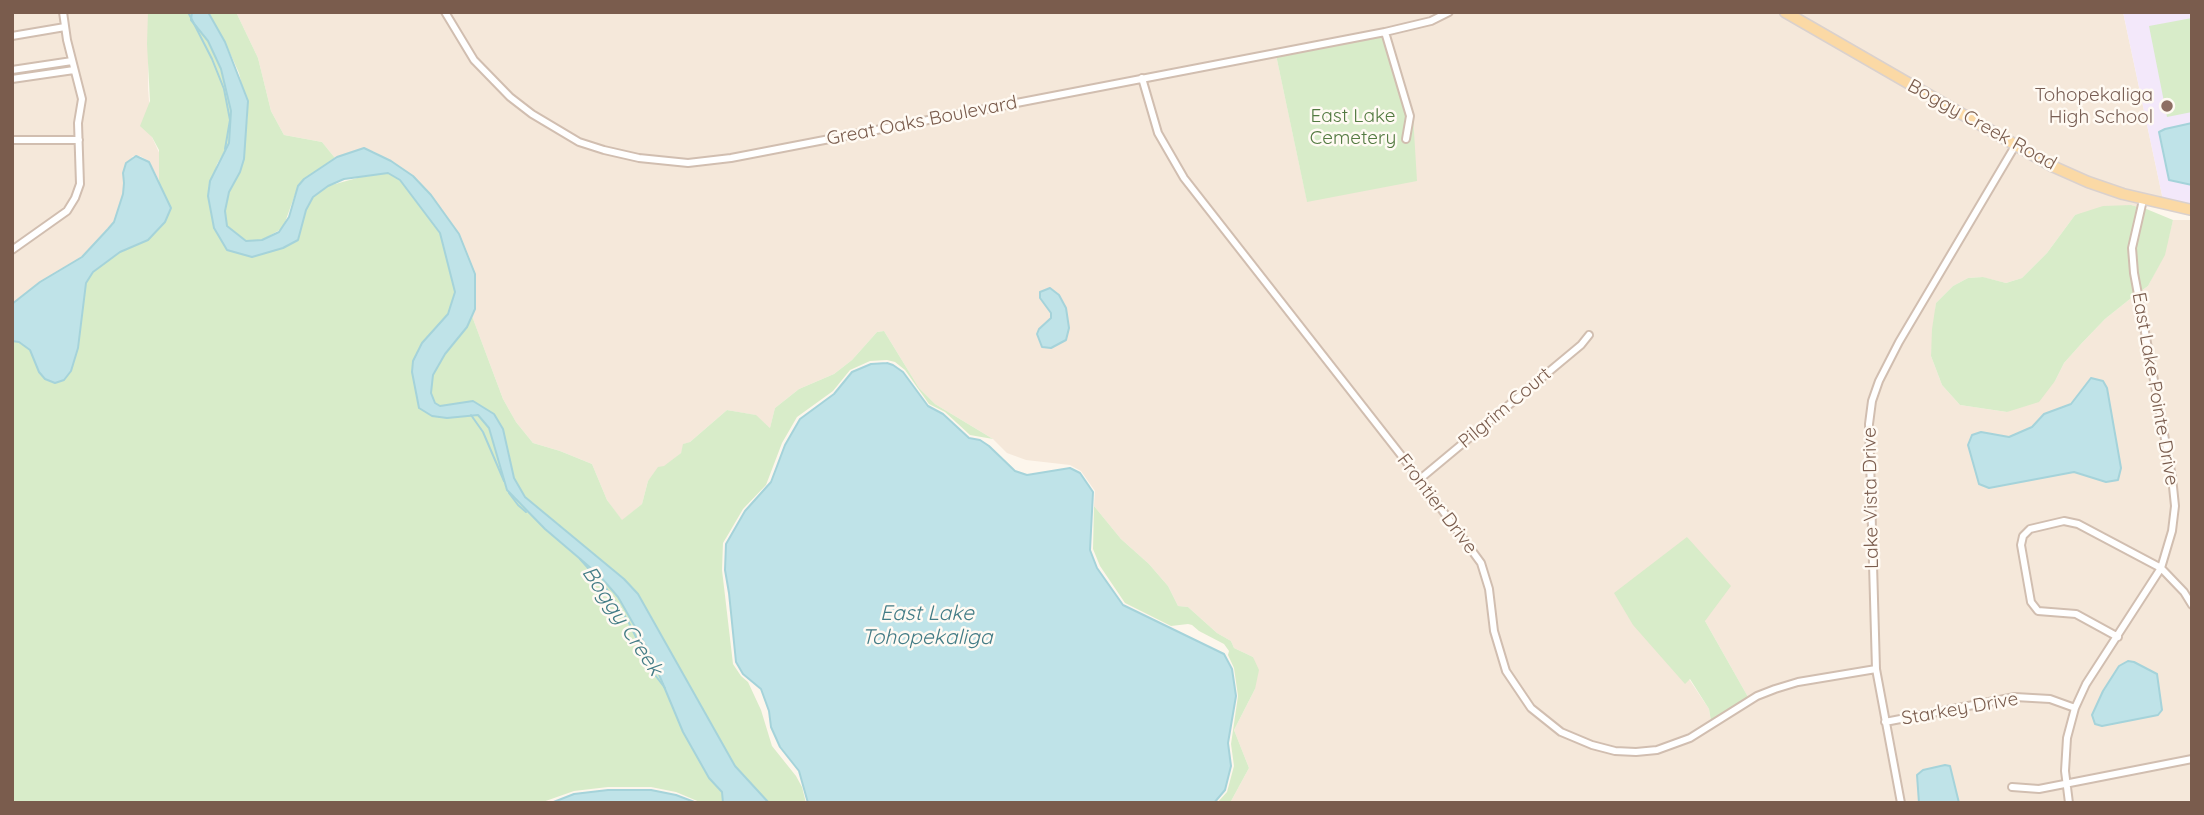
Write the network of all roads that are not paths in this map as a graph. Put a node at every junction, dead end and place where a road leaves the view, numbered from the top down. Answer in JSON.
{"nodes":[{"id":1,"x":64,"y":12,"type":"edge"},
{"id":2,"x":445,"y":12,"type":"edge"},
{"id":3,"x":1449,"y":12,"type":"edge"},
{"id":4,"x":1785,"y":12,"type":"edge"},
{"id":5,"x":65,"y":27,"type":"junction"},
{"id":6,"x":1385,"y":32,"type":"junction"},
{"id":7,"x":12,"y":36,"type":"edge"},
{"id":8,"x":72,"y":61,"type":"junction"},
{"id":9,"x":12,"y":70,"type":"edge"},
{"id":10,"x":74,"y":70,"type":"junction"},
{"id":11,"x":1142,"y":78,"type":"junction"},
{"id":12,"x":12,"y":79,"type":"edge"},
{"id":13,"x":1406,"y":139,"type":"dead end"},
{"id":14,"x":12,"y":140,"type":"edge"},
{"id":15,"x":79,"y":141,"type":"junction"},
{"id":16,"x":2015,"y":146,"type":"junction"},
{"id":17,"x":2143,"y":200,"type":"junction"},
{"id":18,"x":2192,"y":211,"type":"edge"},
{"id":19,"x":12,"y":250,"type":"edge"},
{"id":20,"x":1589,"y":335,"type":"dead end"},
{"id":21,"x":1419,"y":479,"type":"junction"},
{"id":22,"x":2161,"y":568,"type":"junction"},
{"id":23,"x":2192,"y":605,"type":"edge"},
{"id":24,"x":2118,"y":637,"type":"junction"},
{"id":25,"x":1876,"y":668,"type":"junction"},
{"id":26,"x":2074,"y":708,"type":"junction"},
{"id":27,"x":1885,"y":722,"type":"junction"},
{"id":28,"x":2192,"y":759,"type":"edge"},
{"id":29,"x":2066,"y":783,"type":"junction"},
{"id":30,"x":2012,"y":787,"type":"dead end"},
{"id":31,"x":1901,"y":803,"type":"edge"},
{"id":32,"x":2069,"y":803,"type":"edge"}],
"edges":[{"from":1,"to":5,"type":"street"},
{"from":2,"to":11,"type":"street","name":"Great Oaks Boulevard"},
{"from":3,"to":6,"type":"street","name":"Great Oaks Boulevard"},
{"from":4,"to":16,"type":"main road","name":"Boggy Creek Road"},
{"from":5,"to":7,"type":"street"},
{"from":5,"to":8,"type":"street"},
{"from":6,"to":11,"type":"street","name":"Great Oaks Boulevard"},
{"from":6,"to":13,"type":"street"},
{"from":8,"to":9,"type":"street"},
{"from":8,"to":10,"type":"street"},
{"from":10,"to":12,"type":"street"},
{"from":10,"to":15,"type":"street"},
{"from":11,"to":21,"type":"street","name":"Frontier Drive"},
{"from":14,"to":15,"type":"street"},
{"from":15,"to":19,"type":"street"},
{"from":16,"to":17,"type":"main road","name":"Boggy Creek Road"},
{"from":16,"to":25,"type":"street","name":"Lake Vista Drive"},
{"from":17,"to":18,"type":"main road","name":"Boggy Creek Road"},
{"from":17,"to":22,"type":"street","name":"East Lake Pointe Drive"},
{"from":20,"to":21,"type":"street","name":"Pilgrim Court"},
{"from":21,"to":25,"type":"street","name":"Frontier Drive"},
{"from":22,"to":23,"type":"street"},
{"from":22,"to":24,"type":"street","name":"East Lake Pointe Drive"},
{"from":22,"to":24,"type":"street"},
{"from":24,"to":26,"type":"street","name":"East Lake Pointe Drive"},
{"from":25,"to":27,"type":"street","name":"Lake Vista Drive"},
{"from":26,"to":27,"type":"street","name":"Starkey Drive"},
{"from":26,"to":29,"type":"street","name":"East Lake Pointe Drive"},
{"from":27,"to":31,"type":"street","name":"Lake Vista Drive"},
{"from":28,"to":29,"type":"street"},
{"from":29,"to":30,"type":"street"},
{"from":29,"to":32,"type":"street","name":"East Lake Pointe Drive"}]}
